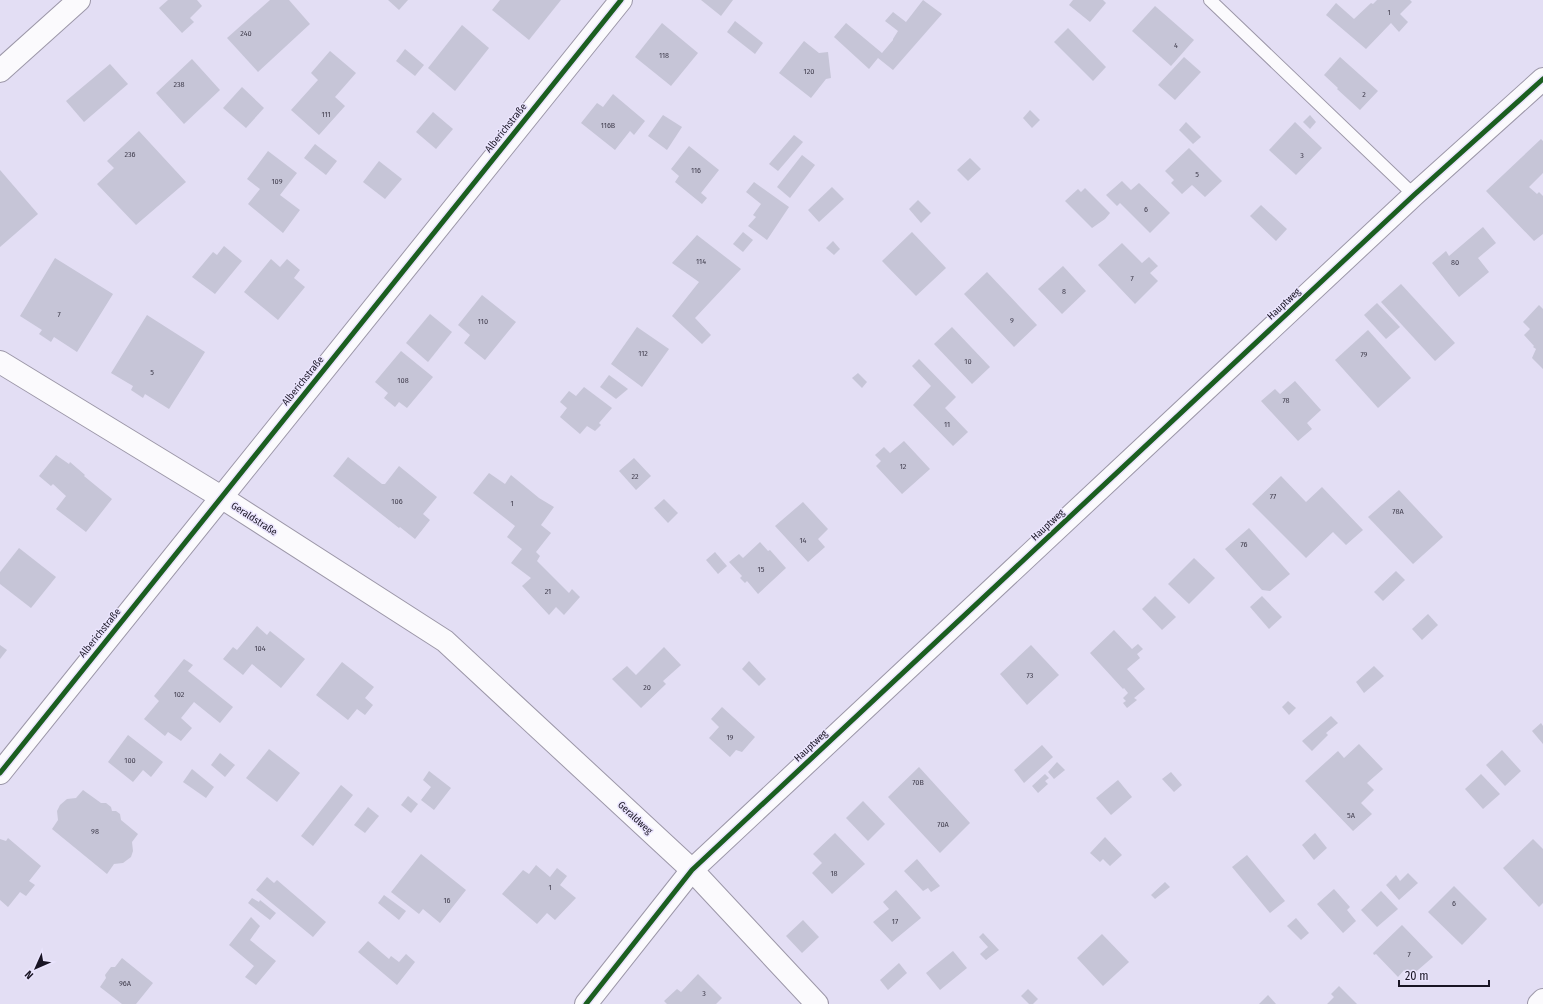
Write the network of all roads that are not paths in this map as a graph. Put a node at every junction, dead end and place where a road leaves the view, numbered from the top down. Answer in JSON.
{"nodes":[{"id":1,"x":79,"y":0,"type":"edge"},
{"id":2,"x":621,"y":0,"type":"edge"},
{"id":3,"x":1210,"y":0,"type":"edge"},
{"id":4,"x":0,"y":71,"type":"edge"},
{"id":5,"x":1543,"y":79,"type":"edge"},
{"id":6,"x":1414,"y":195,"type":"junction"},
{"id":7,"x":0,"y":362,"type":"edge"},
{"id":8,"x":221,"y":497,"type":"junction"},
{"id":9,"x":445,"y":641,"type":"joint"},
{"id":10,"x":0,"y":773,"type":"edge"},
{"id":11,"x":692,"y":870,"type":"junction"},
{"id":12,"x":1543,"y":1000,"type":"edge"},
{"id":13,"x":586,"y":1004,"type":"edge"},
{"id":14,"x":816,"y":1004,"type":"edge"},
{"id":15,"x":1539,"y":1004,"type":"edge"}],
"edges":[{"from":1,"to":4,"type":"street"},
{"from":2,"to":8,"type":"street","name":"Alberichstraße"},
{"from":3,"to":6,"type":"lane"},
{"from":5,"to":6,"type":"street","name":"Hauptweg"},
{"from":6,"to":11,"type":"street","name":"Hauptweg"},
{"from":7,"to":8,"type":"street","name":"Geraldstraße"},
{"from":8,"to":9,"type":"street","name":"Geraldstraße"},
{"from":8,"to":10,"type":"street","name":"Alberichstraße"},
{"from":9,"to":11,"type":"street","name":"Geraldweg"},
{"from":11,"to":13,"type":"street","name":"Hauptweg"},
{"from":11,"to":14,"type":"street","name":"Geraldweg"},
{"from":12,"to":15,"type":"street"}]}
